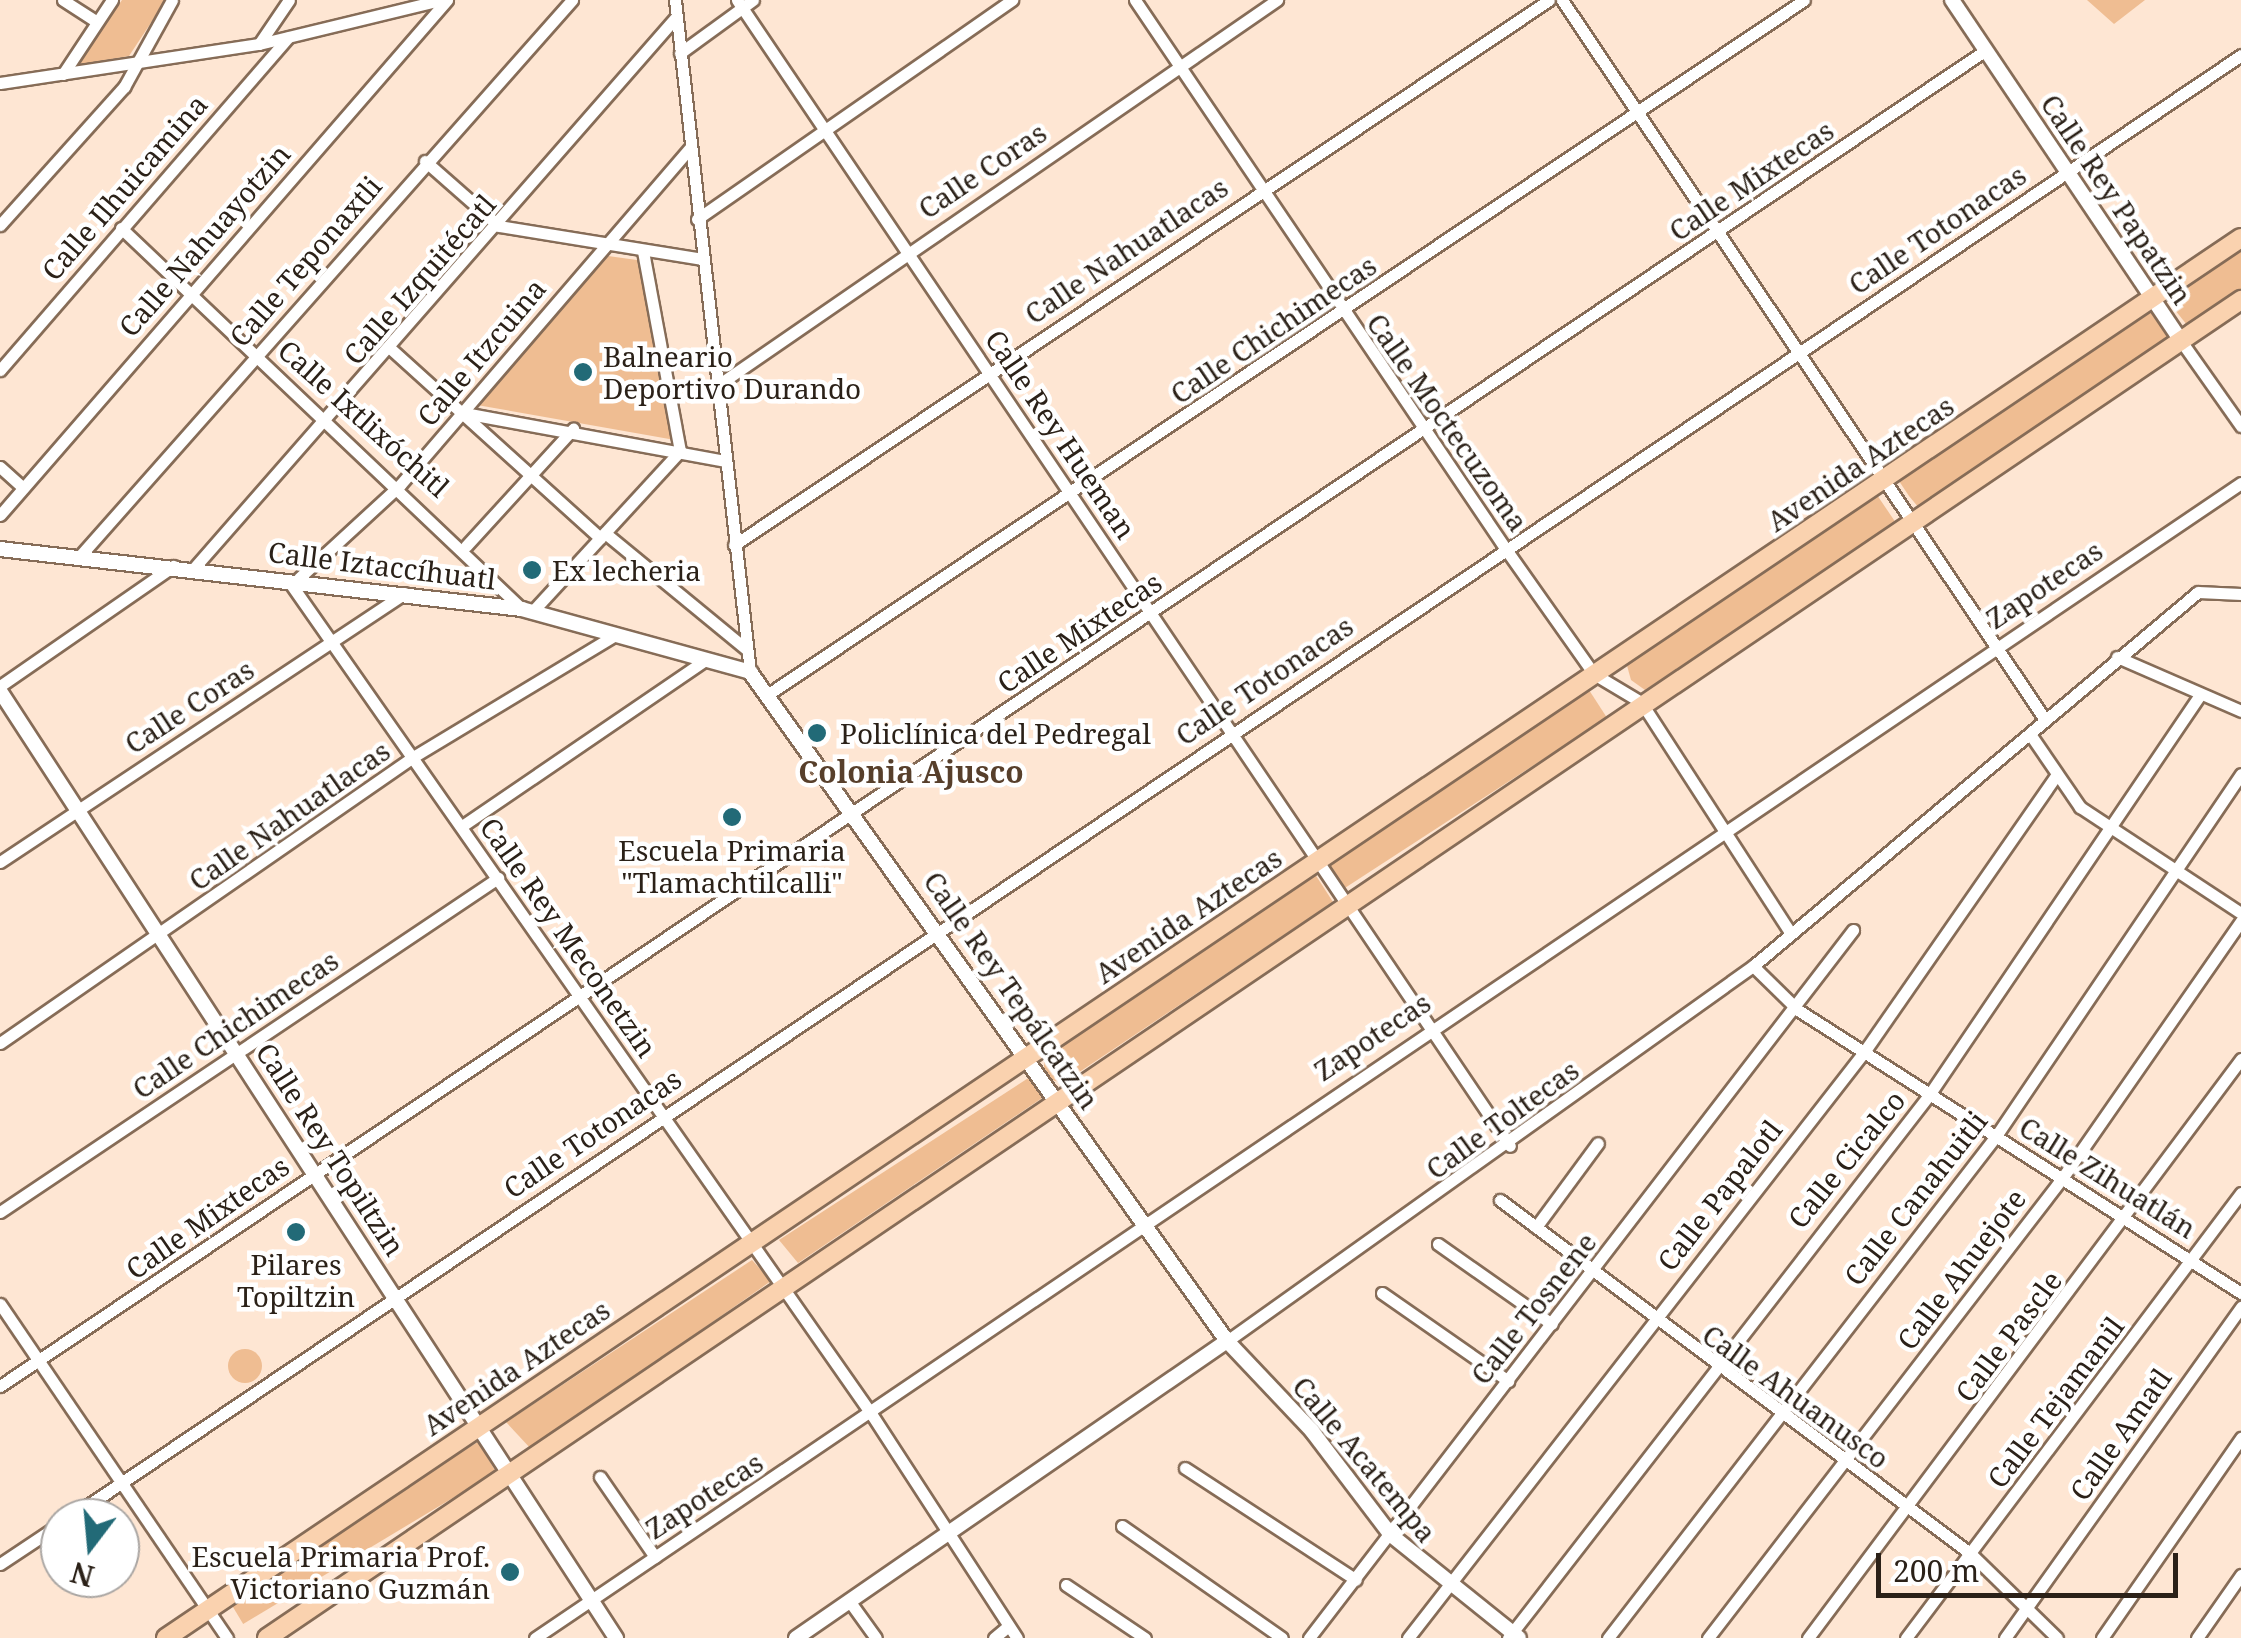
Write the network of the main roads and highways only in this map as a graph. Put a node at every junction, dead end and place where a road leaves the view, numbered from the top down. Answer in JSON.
{"nodes":[{"id":1,"x":2241,"y":238,"type":"edge"},
{"id":2,"x":2241,"y":300,"type":"edge"},
{"id":3,"x":166,"y":1638,"type":"edge"},
{"id":4,"x":267,"y":1638,"type":"edge"}],
"edges":[{"from":1,"to":3,"type":"main road","name":"Avenida Aztecas"},
{"from":2,"to":4,"type":"main road"}]}
